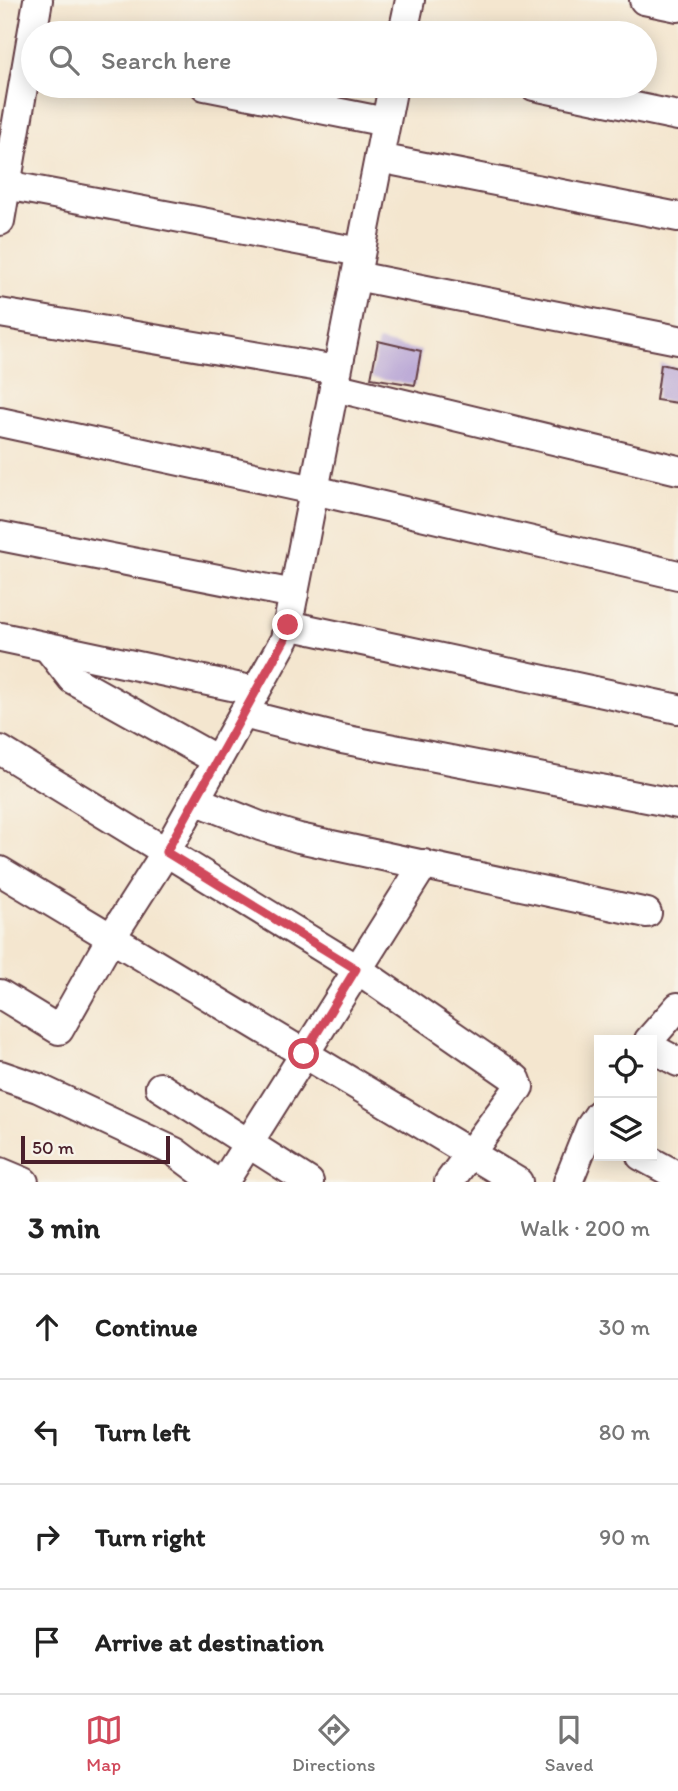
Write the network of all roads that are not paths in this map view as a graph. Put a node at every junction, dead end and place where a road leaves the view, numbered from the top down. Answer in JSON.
{"nodes":[{"id":1,"x":38,"y":0,"type":"edge"},
{"id":2,"x":410,"y":0,"type":"edge"},
{"id":3,"x":645,"y":0,"type":"edge"},
{"id":4,"x":678,"y":7,"type":"edge"},
{"id":5,"x":35,"y":21,"type":"edge"},
{"id":6,"x":406,"y":21,"type":"edge"},
{"id":7,"x":22,"y":98,"type":"edge"},
{"id":8,"x":265,"y":98,"type":"edge"},
{"id":9,"x":391,"y":98,"type":"edge"},
{"id":10,"x":592,"y":98,"type":"edge"},
{"id":11,"x":678,"y":116,"type":"edge"},
{"id":12,"x":386,"y":122,"type":"junction"},
{"id":13,"x":379,"y":158,"type":"junction"},
{"id":14,"x":6,"y":185,"type":"junction"},
{"id":15,"x":678,"y":216,"type":"edge"},
{"id":16,"x":0,"y":220,"type":"edge"},
{"id":17,"x":358,"y":265,"type":"junction"},
{"id":18,"x":0,"y":313,"type":"edge"},
{"id":19,"x":678,"y":340,"type":"edge"},
{"id":20,"x":336,"y":379,"type":"junction"},
{"id":21,"x":0,"y":422,"type":"edge"},
{"id":22,"x":678,"y":470,"type":"edge"},
{"id":23,"x":314,"y":489,"type":"junction"},
{"id":24,"x":0,"y":536,"type":"edge"},
{"id":25,"x":678,"y":575,"type":"edge"},
{"id":26,"x":294,"y":594,"type":"junction"},
{"id":27,"x":288,"y":625,"type":"junction"},
{"id":28,"x":1,"y":637,"type":"edge"},
{"id":29,"x":47,"y":647,"type":"junction"},
{"id":30,"x":249,"y":702,"type":"junction"},
{"id":31,"x":678,"y":709,"type":"edge"},
{"id":32,"x":0,"y":750,"type":"edge"},
{"id":33,"x":217,"y":760,"type":"junction"},
{"id":34,"x":195,"y":800,"type":"junction"},
{"id":35,"x":678,"y":804,"type":"edge"},
{"id":36,"x":166,"y":852,"type":"junction"},
{"id":37,"x":424,"y":864,"type":"junction"},
{"id":38,"x":0,"y":871,"type":"edge"},
{"id":39,"x":647,"y":913,"type":"dead end"},
{"id":40,"x":111,"y":938,"type":"junction"},
{"id":41,"x":356,"y":969,"type":"junction"},
{"id":42,"x":0,"y":994,"type":"edge"},
{"id":43,"x":678,"y":1007,"type":"edge"},
{"id":44,"x":653,"y":1035,"type":"edge"},
{"id":45,"x":657,"y":1051,"type":"edge"},
{"id":46,"x":304,"y":1054,"type":"junction"},
{"id":47,"x":678,"y":1062,"type":"edge"},
{"id":48,"x":0,"y":1075,"type":"edge"},
{"id":49,"x":160,"y":1087,"type":"dead end"},
{"id":50,"x":594,"y":1129,"type":"edge"},
{"id":51,"x":248,"y":1143,"type":"junction"},
{"id":52,"x":471,"y":1154,"type":"junction"},
{"id":53,"x":650,"y":1161,"type":"edge"},
{"id":54,"x":0,"y":1172,"type":"edge"},
{"id":55,"x":678,"y":1176,"type":"edge"},
{"id":56,"x":24,"y":1182,"type":"edge"},
{"id":57,"x":215,"y":1182,"type":"edge"},
{"id":58,"x":224,"y":1182,"type":"edge"},
{"id":59,"x":309,"y":1182,"type":"edge"},
{"id":60,"x":449,"y":1182,"type":"edge"},
{"id":61,"x":518,"y":1182,"type":"edge"},
{"id":62,"x":568,"y":1182,"type":"edge"}],
"edges":[{"from":1,"to":5,"type":"street"},
{"from":2,"to":6,"type":"street"},
{"from":3,"to":4,"type":"street"},
{"from":7,"to":14,"type":"street"},
{"from":8,"to":12,"type":"street"},
{"from":9,"to":12,"type":"street"},
{"from":10,"to":11,"type":"street"},
{"from":12,"to":13,"type":"street"},
{"from":13,"to":15,"type":"street"},
{"from":13,"to":17,"type":"street"},
{"from":14,"to":16,"type":"street"},
{"from":14,"to":17,"type":"street"},
{"from":17,"to":19,"type":"street"},
{"from":17,"to":20,"type":"street"},
{"from":18,"to":20,"type":"street"},
{"from":20,"to":22,"type":"street"},
{"from":20,"to":23,"type":"street"},
{"from":21,"to":23,"type":"street"},
{"from":23,"to":25,"type":"street"},
{"from":23,"to":26,"type":"street"},
{"from":24,"to":26,"type":"street"},
{"from":26,"to":27,"type":"street"},
{"from":27,"to":30,"type":"street"},
{"from":27,"to":31,"type":"street"},
{"from":28,"to":29,"type":"street"},
{"from":29,"to":30,"type":"street"},
{"from":29,"to":33,"type":"street"},
{"from":30,"to":33,"type":"street"},
{"from":30,"to":35,"type":"street"},
{"from":32,"to":36,"type":"street"},
{"from":33,"to":34,"type":"street"},
{"from":34,"to":36,"type":"street"},
{"from":34,"to":37,"type":"street"},
{"from":36,"to":40,"type":"street"},
{"from":36,"to":41,"type":"street"},
{"from":37,"to":39,"type":"street"},
{"from":37,"to":41,"type":"street"},
{"from":38,"to":40,"type":"street"},
{"from":40,"to":42,"type":"street"},
{"from":40,"to":46,"type":"street"},
{"from":41,"to":46,"type":"street"},
{"from":41,"to":52,"type":"street"},
{"from":43,"to":44,"type":"street"},
{"from":45,"to":47,"type":"street"},
{"from":46,"to":51,"type":"street"},
{"from":46,"to":52,"type":"street"},
{"from":48,"to":57,"type":"street"},
{"from":49,"to":51,"type":"street"},
{"from":50,"to":62,"type":"street"},
{"from":51,"to":58,"type":"street"},
{"from":51,"to":59,"type":"street"},
{"from":52,"to":60,"type":"street"},
{"from":52,"to":61,"type":"street"},
{"from":53,"to":55,"type":"street"},
{"from":54,"to":56,"type":"street"}]}
